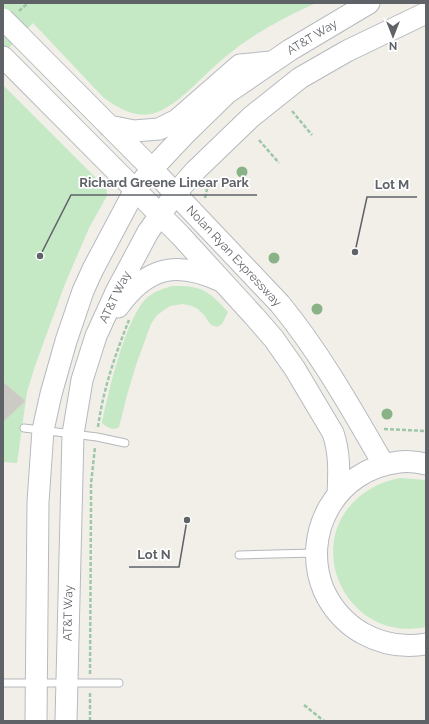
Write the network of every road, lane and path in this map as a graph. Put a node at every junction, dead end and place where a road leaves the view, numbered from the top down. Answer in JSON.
{"nodes":[{"id":1,"x":369,"y":3,"type":"edge"},
{"id":2,"x":426,"y":13,"type":"edge"},
{"id":3,"x":3,"y":19,"type":"edge"},
{"id":4,"x":3,"y":57,"type":"edge"},
{"id":5,"x":272,"y":62,"type":"junction"},
{"id":6,"x":292,"y":111,"type":"dead end"},
{"id":7,"x":109,"y":126,"type":"junction"},
{"id":8,"x":312,"y":135,"type":"dead end"},
{"id":9,"x":259,"y":140,"type":"dead end"},
{"id":10,"x":279,"y":163,"type":"dead end"},
{"id":11,"x":152,"y":169,"type":"junction"},
{"id":12,"x":135,"y":190,"type":"junction"},
{"id":13,"x":176,"y":194,"type":"junction"},
{"id":14,"x":159,"y":215,"type":"junction"},
{"id":15,"x":224,"y":283,"type":"junction"},
{"id":16,"x":131,"y":315,"type":"dead end"},
{"id":17,"x":96,"y":336,"type":"junction"},
{"id":18,"x":99,"y":420,"type":"dead end"},
{"id":19,"x":382,"y":428,"type":"dead end"},
{"id":20,"x":34,"y":429,"type":"junction"},
{"id":21,"x":426,"y":431,"type":"edge"},
{"id":22,"x":73,"y":434,"type":"junction"},
{"id":23,"x":125,"y":443,"type":"dead end"},
{"id":24,"x":94,"y":456,"type":"dead end"},
{"id":25,"x":426,"y":464,"type":"edge"},
{"id":26,"x":384,"y":465,"type":"junction"},
{"id":27,"x":338,"y":494,"type":"junction"},
{"id":28,"x":316,"y":553,"type":"junction"},
{"id":29,"x":239,"y":555,"type":"dead end"},
{"id":30,"x":426,"y":644,"type":"edge"},
{"id":31,"x":90,"y":664,"type":"dead end"},
{"id":32,"x":3,"y":683,"type":"edge"},
{"id":33,"x":36,"y":683,"type":"junction"},
{"id":34,"x":66,"y":683,"type":"junction"},
{"id":35,"x":119,"y":683,"type":"dead end"},
{"id":36,"x":91,"y":701,"type":"dead end"},
{"id":37,"x":304,"y":705,"type":"dead end"},
{"id":38,"x":36,"y":721,"type":"edge"},
{"id":39,"x":66,"y":721,"type":"edge"},
{"id":40,"x":90,"y":721,"type":"edge"},
{"id":41,"x":322,"y":721,"type":"edge"}],
"edges":[{"from":1,"to":5,"type":"main road","name":"AT&T Way"},
{"from":2,"to":13,"type":"main road","name":"AT&T Way"},
{"from":3,"to":7,"type":"main road","name":"Nolan Ryan Expressway","bridge":true},
{"from":4,"to":12,"type":"main road","name":"Nolan Ryan Expressway"},
{"from":5,"to":7,"type":"main road"},
{"from":5,"to":11,"type":"main road","name":"AT&T Way"},
{"from":6,"to":8,"type":"path"},
{"from":7,"to":11,"type":"main road","name":"Nolan Ryan Expressway"},
{"from":9,"to":10,"type":"path"},
{"from":11,"to":12,"type":"main road","name":"AT&T Way"},
{"from":11,"to":13,"type":"main road","name":"Nolan Ryan Expressway"},
{"from":12,"to":14,"type":"main road","name":"Nolan Ryan Expressway"},
{"from":12,"to":20,"type":"main road","name":"AT&T Way"},
{"from":13,"to":14,"type":"main road","name":"AT&T Way"},
{"from":13,"to":26,"type":"main road","name":"Nolan Ryan Expressway"},
{"from":14,"to":15,"type":"main road","name":"Nolan Ryan Expressway"},
{"from":14,"to":17,"type":"main road","name":"AT&T Way"},
{"from":15,"to":17,"type":"main road"},
{"from":15,"to":27,"type":"main road","name":"Nolan Ryan Expressway"},
{"from":16,"to":18,"type":"path"},
{"from":17,"to":22,"type":"main road","name":"AT&T Way"},
{"from":19,"to":21,"type":"path"},
{"from":20,"to":22,"type":"lane"},
{"from":20,"to":33,"type":"main road","name":"AT&T Way"},
{"from":22,"to":23,"type":"lane"},
{"from":22,"to":34,"type":"main road","name":"AT&T Way"},
{"from":24,"to":31,"type":"path"},
{"from":25,"to":26,"type":"main road"},
{"from":26,"to":27,"type":"main road"},
{"from":27,"to":28,"type":"main road"},
{"from":28,"to":29,"type":"lane"},
{"from":28,"to":30,"type":"main road"},
{"from":32,"to":33,"type":"lane"},
{"from":33,"to":34,"type":"lane"},
{"from":33,"to":38,"type":"main road","name":"AT&T Way"},
{"from":34,"to":35,"type":"lane"},
{"from":34,"to":39,"type":"main road","name":"AT&T Way"},
{"from":36,"to":40,"type":"path"},
{"from":37,"to":41,"type":"path"}]}
